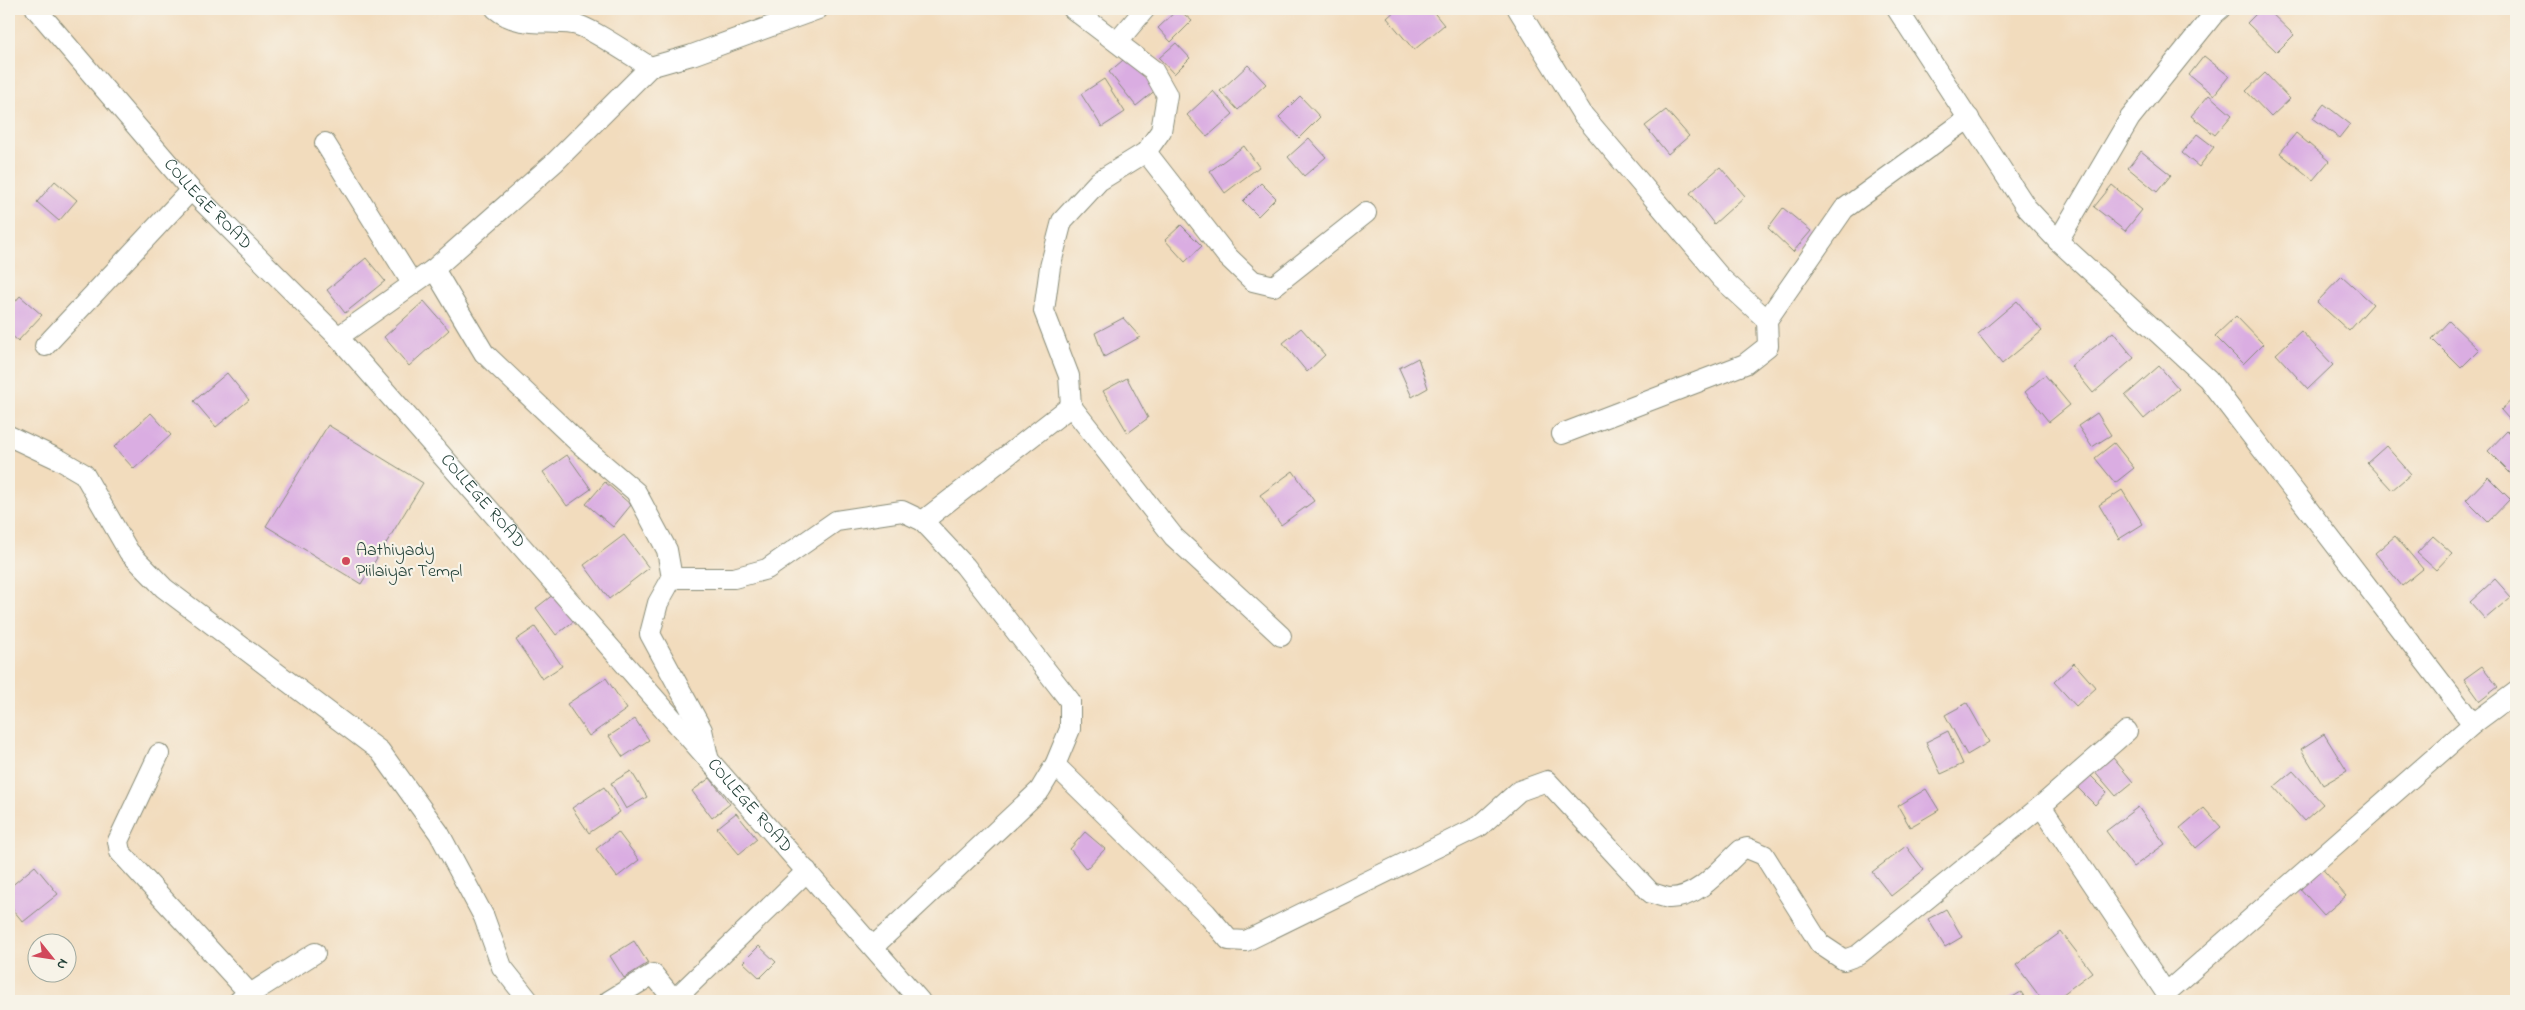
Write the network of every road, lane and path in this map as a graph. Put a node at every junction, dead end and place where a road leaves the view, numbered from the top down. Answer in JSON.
{"nodes":[{"id":1,"x":36,"y":9,"type":"edge"},
{"id":2,"x":496,"y":9,"type":"edge"},
{"id":3,"x":818,"y":9,"type":"edge"},
{"id":4,"x":1073,"y":9,"type":"edge"},
{"id":5,"x":1145,"y":9,"type":"edge"},
{"id":6,"x":1518,"y":9,"type":"edge"},
{"id":7,"x":1897,"y":9,"type":"edge"},
{"id":8,"x":2220,"y":9,"type":"edge"},
{"id":9,"x":1117,"y":42,"type":"junction"},
{"id":10,"x":650,"y":66,"type":"junction"},
{"id":11,"x":1969,"y":118,"type":"junction"},
{"id":12,"x":325,"y":143,"type":"dead end"},
{"id":13,"x":1146,"y":152,"type":"junction"},
{"id":14,"x":190,"y":190,"type":"junction"},
{"id":15,"x":1366,"y":213,"type":"dead end"},
{"id":16,"x":2058,"y":241,"type":"junction"},
{"id":17,"x":434,"y":269,"type":"junction"},
{"id":18,"x":412,"y":283,"type":"junction"},
{"id":19,"x":1767,"y":320,"type":"junction"},
{"id":20,"x":338,"y":337,"type":"junction"},
{"id":21,"x":45,"y":346,"type":"dead end"},
{"id":22,"x":1071,"y":406,"type":"junction"},
{"id":23,"x":1562,"y":434,"type":"dead end"},
{"id":24,"x":9,"y":436,"type":"edge"},
{"id":25,"x":923,"y":521,"type":"junction"},
{"id":26,"x":672,"y":578,"type":"junction"},
{"id":27,"x":1281,"y":636,"type":"dead end"},
{"id":28,"x":2516,"y":692,"type":"edge"},
{"id":29,"x":2473,"y":724,"type":"junction"},
{"id":30,"x":2127,"y":732,"type":"dead end"},
{"id":31,"x":159,"y":754,"type":"dead end"},
{"id":32,"x":708,"y":759,"type":"junction"},
{"id":33,"x":1055,"y":765,"type":"junction"},
{"id":34,"x":2041,"y":806,"type":"junction"},
{"id":35,"x":807,"y":871,"type":"junction"},
{"id":36,"x":874,"y":946,"type":"junction"},
{"id":37,"x":315,"y":953,"type":"dead end"},
{"id":38,"x":245,"y":998,"type":"edge"},
{"id":39,"x":2166,"y":999,"type":"edge"},
{"id":40,"x":674,"y":1000,"type":"edge"},
{"id":41,"x":529,"y":1001,"type":"edge"},
{"id":42,"x":609,"y":1001,"type":"edge"},
{"id":43,"x":920,"y":1001,"type":"edge"}],
"edges":[{"from":1,"to":14,"type":"street","name":"COLLEGE ROAD"},
{"from":2,"to":10,"type":"street"},
{"from":3,"to":10,"type":"street"},
{"from":4,"to":9,"type":"street"},
{"from":5,"to":9,"type":"street"},
{"from":6,"to":19,"type":"street"},
{"from":7,"to":11,"type":"street"},
{"from":8,"to":16,"type":"street"},
{"from":9,"to":13,"type":"street"},
{"from":10,"to":17,"type":"street"},
{"from":11,"to":16,"type":"street"},
{"from":11,"to":19,"type":"street"},
{"from":12,"to":18,"type":"street"},
{"from":13,"to":15,"type":"street"},
{"from":13,"to":22,"type":"street"},
{"from":14,"to":20,"type":"street","name":"COLLEGE ROAD"},
{"from":14,"to":21,"type":"street"},
{"from":16,"to":29,"type":"street"},
{"from":17,"to":18,"type":"street"},
{"from":17,"to":26,"type":"street"},
{"from":18,"to":20,"type":"street"},
{"from":19,"to":23,"type":"street"},
{"from":20,"to":32,"type":"street","name":"COLLEGE ROAD"},
{"from":22,"to":25,"type":"street"},
{"from":22,"to":27,"type":"street"},
{"from":24,"to":41,"type":"street"},
{"from":25,"to":26,"type":"street"},
{"from":25,"to":33,"type":"street"},
{"from":26,"to":32,"type":"street"},
{"from":28,"to":29,"type":"street"},
{"from":29,"to":39,"type":"street"},
{"from":30,"to":34,"type":"street"},
{"from":31,"to":38,"type":"street"},
{"from":32,"to":35,"type":"street","name":"COLLEGE ROAD"},
{"from":33,"to":34,"type":"street"},
{"from":33,"to":36,"type":"street"},
{"from":34,"to":39,"type":"street"},
{"from":35,"to":36,"type":"street","name":"COLLEGE ROAD"},
{"from":35,"to":40,"type":"street"},
{"from":36,"to":43,"type":"street","name":"COLLEGE ROAD"},
{"from":37,"to":38,"type":"street"},
{"from":40,"to":42,"type":"street"}]}
